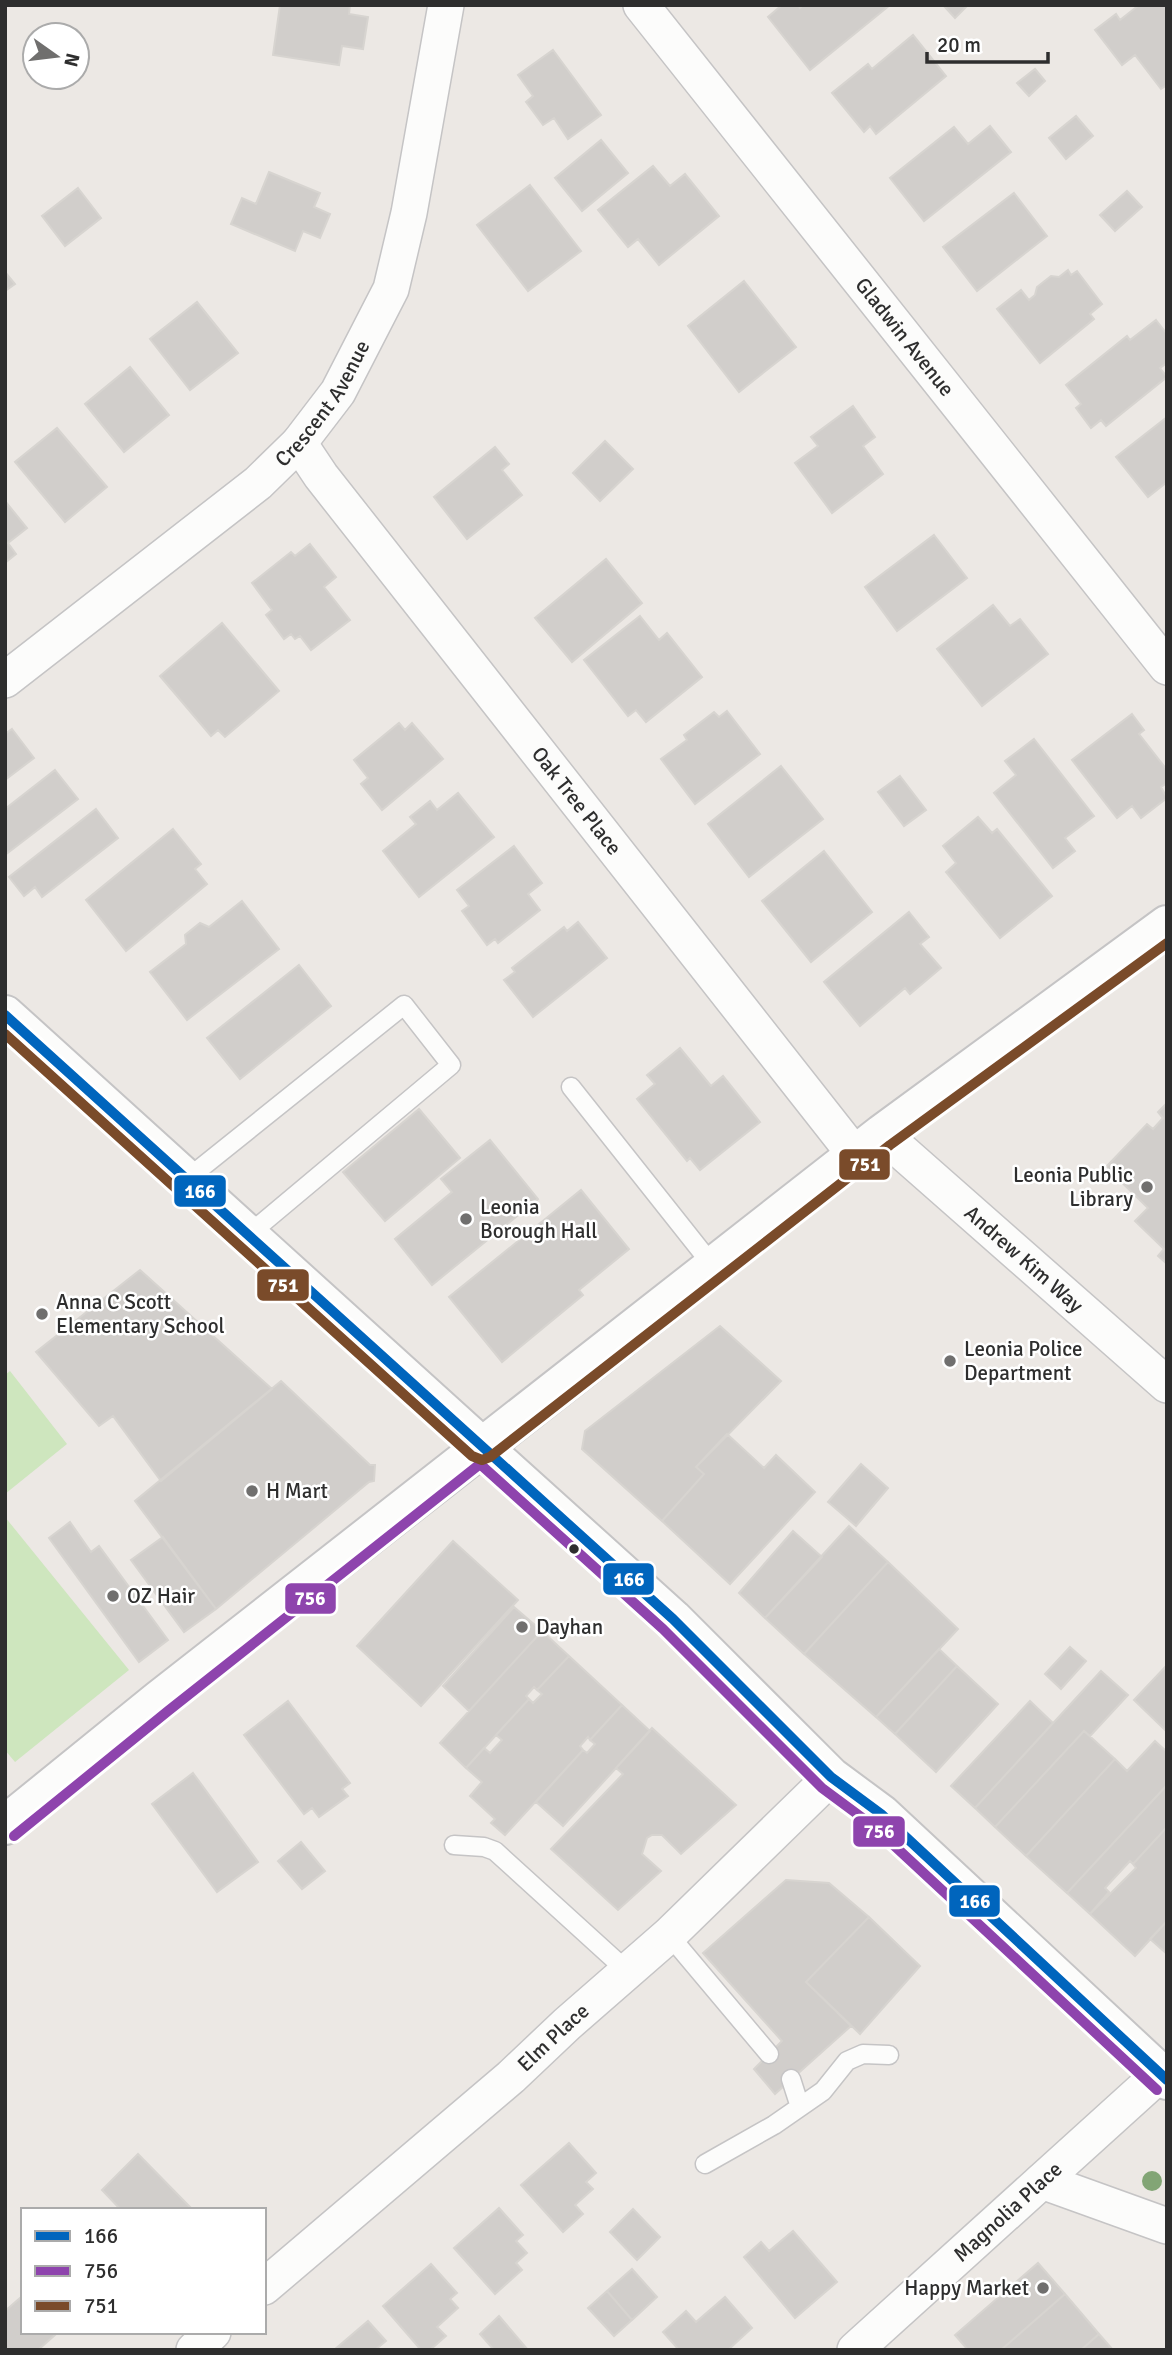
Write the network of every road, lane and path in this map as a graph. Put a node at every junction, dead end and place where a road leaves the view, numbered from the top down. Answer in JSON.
{"nodes":[{"id":1,"x":446,"y":5,"type":"edge"},
{"id":2,"x":641,"y":5,"type":"edge"},
{"id":3,"x":299,"y":443,"type":"junction"},
{"id":4,"x":1167,"y":667,"type":"edge"},
{"id":5,"x":5,"y":680,"type":"edge"},
{"id":6,"x":1167,"y":925,"type":"edge"},
{"id":7,"x":5,"y":1014,"type":"edge"},
{"id":8,"x":571,"y":1087,"type":"dead end"},
{"id":9,"x":869,"y":1145,"type":"junction"},
{"id":10,"x":187,"y":1179,"type":"junction"},
{"id":11,"x":248,"y":1235,"type":"junction"},
{"id":12,"x":713,"y":1266,"type":"junction"},
{"id":13,"x":1167,"y":1385,"type":"edge"},
{"id":14,"x":481,"y":1446,"type":"junction"},
{"id":15,"x":831,"y":1777,"type":"junction"},
{"id":16,"x":5,"y":1825,"type":"edge"},
{"id":17,"x":454,"y":1845,"type":"dead end"},
{"id":18,"x":668,"y":1935,"type":"junction"},
{"id":19,"x":627,"y":1971,"type":"junction"},
{"id":20,"x":769,"y":2054,"type":"dead end"},
{"id":21,"x":889,"y":2055,"type":"dead end"},
{"id":22,"x":1163,"y":2077,"type":"edge"},
{"id":23,"x":791,"y":2079,"type":"dead end"},
{"id":24,"x":800,"y":2107,"type":"junction"},
{"id":25,"x":705,"y":2164,"type":"dead end"},
{"id":26,"x":1042,"y":2181,"type":"junction"},
{"id":27,"x":1167,"y":2227,"type":"edge"},
{"id":28,"x":266,"y":2285,"type":"edge"},
{"id":29,"x":212,"y":2334,"type":"edge"},
{"id":30,"x":194,"y":2350,"type":"edge"},
{"id":31,"x":855,"y":2350,"type":"edge"}],
"edges":[{"from":1,"to":3,"type":"street","name":"Crescent Avenue"},
{"from":2,"to":4,"type":"street","name":"Gladwin Avenue"},
{"from":3,"to":5,"type":"street","name":"Crescent Avenue"},
{"from":3,"to":9,"type":"street","name":"Oak Tree Place"},
{"from":6,"to":9,"type":"main road"},
{"from":7,"to":10,"type":"main road"},
{"from":8,"to":12,"type":"lane"},
{"from":9,"to":12,"type":"main road"},
{"from":9,"to":13,"type":"street","name":"Andrew Kim Way"},
{"from":10,"to":11,"type":"main road"},
{"from":10,"to":11,"type":"lane"},
{"from":11,"to":14,"type":"main road"},
{"from":12,"to":14,"type":"main road"},
{"from":14,"to":15,"type":"main road"},
{"from":14,"to":16,"type":"main road"},
{"from":15,"to":18,"type":"street","name":"Elm Place"},
{"from":15,"to":22,"type":"main road"},
{"from":17,"to":19,"type":"lane"},
{"from":18,"to":19,"type":"street","name":"Elm Place"},
{"from":18,"to":20,"type":"lane"},
{"from":19,"to":28,"type":"street","name":"Elm Place"},
{"from":21,"to":24,"type":"lane"},
{"from":22,"to":26,"type":"street","name":"Magnolia Place"},
{"from":23,"to":24,"type":"lane"},
{"from":24,"to":25,"type":"lane"},
{"from":26,"to":27,"type":"street"},
{"from":26,"to":31,"type":"street","name":"Magnolia Place"},
{"from":29,"to":30,"type":"street"}]}
